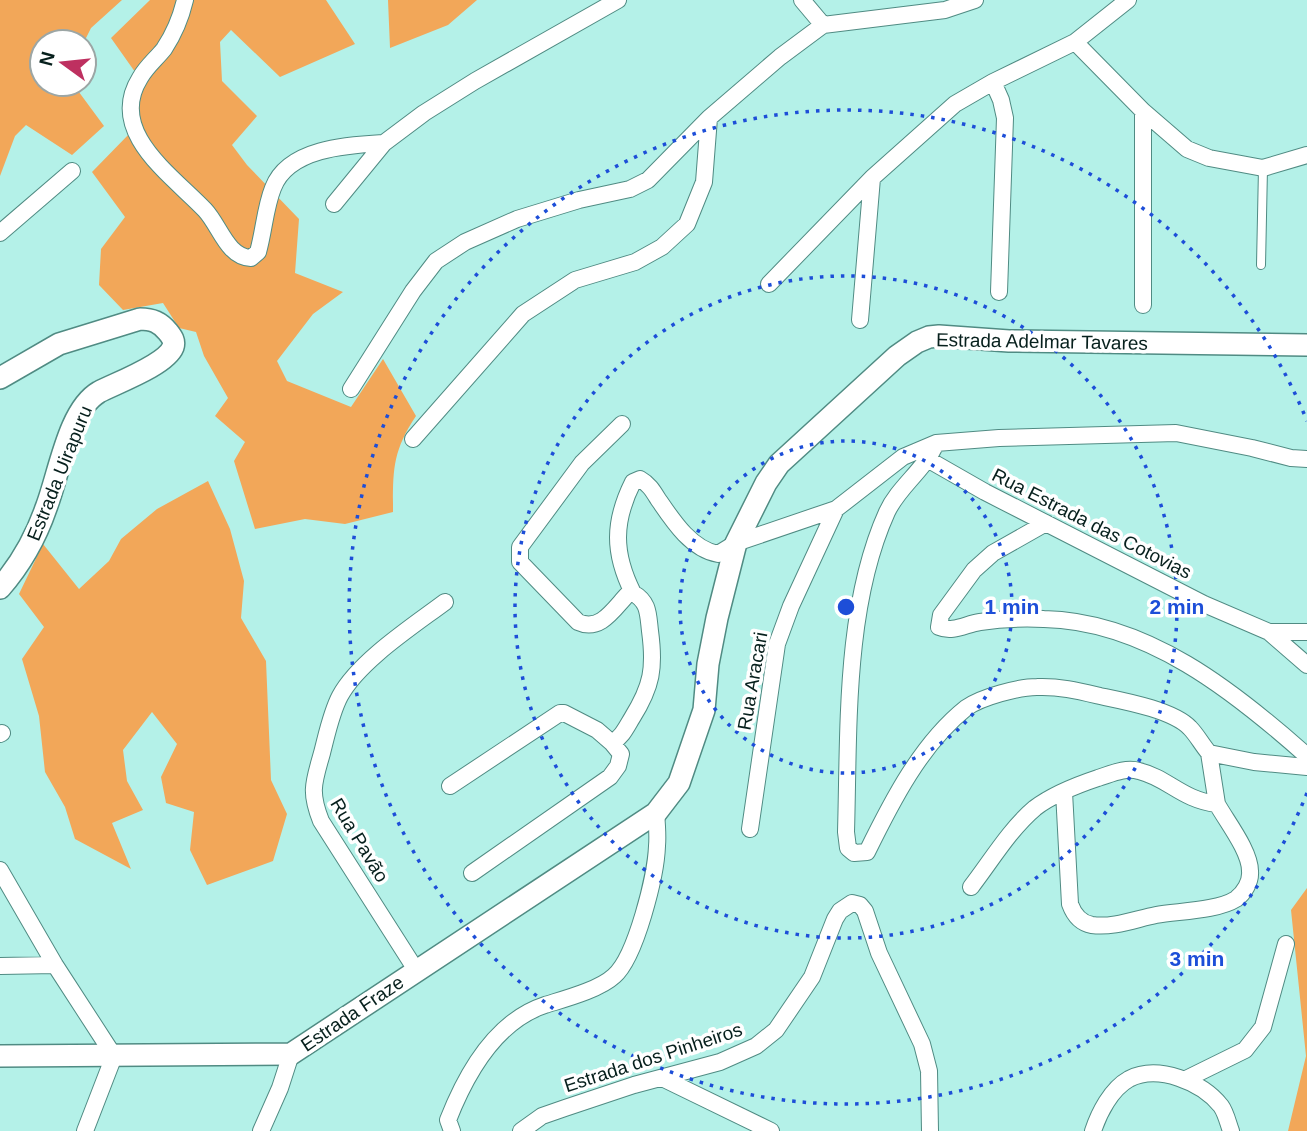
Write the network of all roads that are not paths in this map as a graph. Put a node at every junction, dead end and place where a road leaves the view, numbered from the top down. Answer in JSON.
{"nodes":[{"id":1,"x":185,"y":0,"type":"edge"},
{"id":2,"x":618,"y":0,"type":"edge"},
{"id":3,"x":802,"y":0,"type":"edge"},
{"id":4,"x":975,"y":0,"type":"edge"},
{"id":5,"x":1128,"y":0,"type":"edge"},
{"id":6,"x":823,"y":25,"type":"junction"},
{"id":7,"x":1075,"y":42,"type":"junction"},
{"id":8,"x":993,"y":82,"type":"junction"},
{"id":9,"x":1143,"y":111,"type":"junction"},
{"id":10,"x":709,"y":118,"type":"junction"},
{"id":11,"x":384,"y":143,"type":"junction"},
{"id":12,"x":1307,"y":155,"type":"edge"},
{"id":13,"x":1263,"y":168,"type":"junction"},
{"id":14,"x":72,"y":171,"type":"dead end"},
{"id":15,"x":872,"y":178,"type":"junction"},
{"id":16,"x":334,"y":204,"type":"dead end"},
{"id":17,"x":0,"y":233,"type":"edge"},
{"id":18,"x":1261,"y":265,"type":"dead end"},
{"id":19,"x":769,"y":284,"type":"dead end"},
{"id":20,"x":999,"y":292,"type":"dead end"},
{"id":21,"x":1143,"y":305,"type":"dead end"},
{"id":22,"x":860,"y":320,"type":"dead end"},
{"id":23,"x":1307,"y":345,"type":"edge"},
{"id":24,"x":0,"y":378,"type":"edge"},
{"id":25,"x":351,"y":389,"type":"dead end"},
{"id":26,"x":622,"y":424,"type":"dead end"},
{"id":27,"x":413,"y":439,"type":"dead end"},
{"id":28,"x":936,"y":443,"type":"junction"},
{"id":29,"x":1307,"y":458,"type":"edge"},
{"id":30,"x":929,"y":460,"type":"junction"},
{"id":31,"x":836,"y":509,"type":"junction"},
{"id":32,"x":1046,"y":523,"type":"junction"},
{"id":33,"x":736,"y":543,"type":"junction"},
{"id":34,"x":0,"y":588,"type":"edge"},
{"id":35,"x":634,"y":593,"type":"junction"},
{"id":36,"x":445,"y":602,"type":"dead end"},
{"id":37,"x":1269,"y":632,"type":"junction"},
{"id":38,"x":1307,"y":632,"type":"edge"},
{"id":39,"x":1307,"y":665,"type":"edge"},
{"id":40,"x":612,"y":743,"type":"junction"},
{"id":41,"x":1209,"y":753,"type":"junction"},
{"id":42,"x":1307,"y":756,"type":"edge"},
{"id":43,"x":1307,"y":767,"type":"edge"},
{"id":44,"x":450,"y":786,"type":"dead end"},
{"id":45,"x":1064,"y":792,"type":"junction"},
{"id":46,"x":1217,"y":804,"type":"junction"},
{"id":47,"x":656,"y":813,"type":"junction"},
{"id":48,"x":750,"y":829,"type":"dead end"},
{"id":49,"x":0,"y":870,"type":"edge"},
{"id":50,"x":472,"y":873,"type":"dead end"},
{"id":51,"x":971,"y":887,"type":"dead end"},
{"id":52,"x":1286,"y":944,"type":"dead end"},
{"id":53,"x":55,"y":965,"type":"junction"},
{"id":54,"x":0,"y":966,"type":"edge"},
{"id":55,"x":416,"y":970,"type":"junction"},
{"id":56,"x":291,"y":1054,"type":"junction"},
{"id":57,"x":0,"y":1056,"type":"edge"},
{"id":58,"x":114,"y":1056,"type":"junction"},
{"id":59,"x":662,"y":1078,"type":"junction"},
{"id":60,"x":1184,"y":1080,"type":"junction"},
{"id":61,"x":448,"y":1127,"type":"edge"},
{"id":62,"x":85,"y":1131,"type":"edge"},
{"id":63,"x":261,"y":1131,"type":"edge"},
{"id":64,"x":521,"y":1131,"type":"edge"},
{"id":65,"x":771,"y":1131,"type":"edge"},
{"id":66,"x":930,"y":1131,"type":"edge"},
{"id":67,"x":1093,"y":1131,"type":"edge"},
{"id":68,"x":1231,"y":1131,"type":"edge"}],
"edges":[{"from":1,"to":11,"type":"street"},
{"from":2,"to":11,"type":"street"},
{"from":3,"to":6,"type":"street"},
{"from":4,"to":6,"type":"street"},
{"from":5,"to":7,"type":"street"},
{"from":6,"to":10,"type":"street"},
{"from":7,"to":8,"type":"street"},
{"from":7,"to":9,"type":"street"},
{"from":8,"to":15,"type":"street"},
{"from":8,"to":20,"type":"street"},
{"from":9,"to":13,"type":"street"},
{"from":9,"to":21,"type":"street"},
{"from":10,"to":25,"type":"street"},
{"from":10,"to":27,"type":"street"},
{"from":11,"to":16,"type":"street"},
{"from":12,"to":13,"type":"street"},
{"from":13,"to":18,"type":"lane"},
{"from":14,"to":17,"type":"street"},
{"from":15,"to":19,"type":"street"},
{"from":15,"to":22,"type":"street"},
{"from":23,"to":33,"type":"street","name":"Estrada Adelmar Tavares"},
{"from":24,"to":34,"type":"street","name":"Estrada Uirapuru"},
{"from":26,"to":35,"type":"street"},
{"from":28,"to":29,"type":"street"},
{"from":28,"to":30,"type":"street"},
{"from":28,"to":31,"type":"street"},
{"from":30,"to":32,"type":"street","name":"Rua Estrada das Cotovias"},
{"from":30,"to":41,"type":"street"},
{"from":31,"to":33,"type":"street"},
{"from":31,"to":48,"type":"street","name":"Rua Aracari"},
{"from":32,"to":37,"type":"street","name":"Rua Estrada das Cotovias"},
{"from":32,"to":42,"type":"street"},
{"from":33,"to":35,"type":"street"},
{"from":33,"to":47,"type":"street","name":"Estrada Adelmar Tavares"},
{"from":35,"to":40,"type":"street"},
{"from":36,"to":55,"type":"street","name":"Rua Pavão"},
{"from":37,"to":38,"type":"street"},
{"from":37,"to":39,"type":"street","name":"Rua Estrada das Cotovias"},
{"from":40,"to":44,"type":"street"},
{"from":40,"to":50,"type":"street"},
{"from":41,"to":43,"type":"street"},
{"from":41,"to":46,"type":"street"},
{"from":45,"to":46,"type":"street"},
{"from":45,"to":46,"type":"street"},
{"from":45,"to":51,"type":"street"},
{"from":47,"to":55,"type":"street","name":"Estrada Fraze"},
{"from":47,"to":61,"type":"street"},
{"from":49,"to":53,"type":"street"},
{"from":52,"to":60,"type":"street"},
{"from":53,"to":54,"type":"street"},
{"from":53,"to":58,"type":"street"},
{"from":55,"to":56,"type":"street","name":"Estrada Fraze"},
{"from":56,"to":58,"type":"street","name":"Estrada Fraze"},
{"from":56,"to":63,"type":"street"},
{"from":57,"to":58,"type":"street","name":"Estrada Fraze"},
{"from":58,"to":62,"type":"street"},
{"from":59,"to":64,"type":"street","name":"Estrada dos Pinheiros"},
{"from":59,"to":65,"type":"street"},
{"from":59,"to":66,"type":"street","name":"Estrada dos Pinheiros"},
{"from":60,"to":67,"type":"street"},
{"from":60,"to":68,"type":"street"}]}
